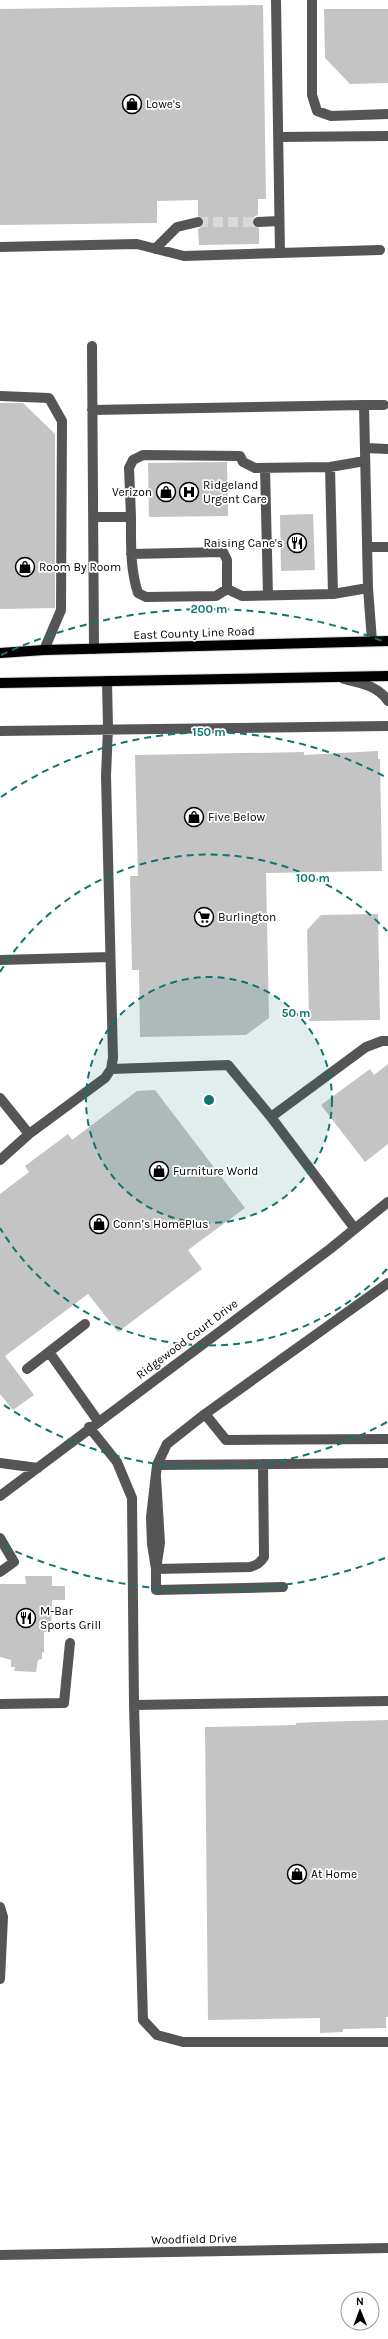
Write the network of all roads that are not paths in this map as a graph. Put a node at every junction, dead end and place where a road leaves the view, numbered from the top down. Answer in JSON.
{"nodes":[{"id":1,"x":276,"y":0,"type":"edge"},
{"id":2,"x":312,"y":0,"type":"edge"},
{"id":3,"x":388,"y":114,"type":"edge"},
{"id":4,"x":388,"y":136,"type":"edge"},
{"id":5,"x":278,"y":137,"type":"junction"},
{"id":6,"x":279,"y":221,"type":"junction"},
{"id":7,"x":198,"y":222,"type":"tunnel mouth"},
{"id":8,"x":258,"y":222,"type":"tunnel mouth"},
{"id":9,"x":0,"y":247,"type":"edge"},
{"id":10,"x":155,"y":249,"type":"junction"},
{"id":11,"x":380,"y":250,"type":"dead end"},
{"id":12,"x":280,"y":253,"type":"junction"},
{"id":13,"x":92,"y":346,"type":"dead end"},
{"id":14,"x":0,"y":396,"type":"edge"},
{"id":15,"x":364,"y":405,"type":"junction"},
{"id":16,"x":384,"y":405,"type":"dead end"},
{"id":17,"x":92,"y":410,"type":"junction"},
{"id":18,"x":365,"y":448,"type":"junction"},
{"id":19,"x":388,"y":448,"type":"edge"},
{"id":20,"x":365,"y":461,"type":"junction"},
{"id":21,"x":330,"y":467,"type":"junction"},
{"id":22,"x":265,"y":468,"type":"junction"},
{"id":23,"x":131,"y":517,"type":"junction"},
{"id":24,"x":94,"y":518,"type":"junction"},
{"id":25,"x":367,"y":547,"type":"junction"},
{"id":26,"x":388,"y":547,"type":"edge"},
{"id":27,"x":131,"y":554,"type":"junction"},
{"id":28,"x":368,"y":588,"type":"junction"},
{"id":29,"x":227,"y":589,"type":"junction"},
{"id":30,"x":333,"y":594,"type":"junction"},
{"id":31,"x":268,"y":595,"type":"junction"},
{"id":32,"x":372,"y":641,"type":"junction"},
{"id":33,"x":388,"y":641,"type":"edge"},
{"id":34,"x":94,"y":649,"type":"junction"},
{"id":35,"x":44,"y":650,"type":"junction"},
{"id":36,"x":0,"y":653,"type":"edge"},
{"id":37,"x":388,"y":676,"type":"edge"},
{"id":38,"x":334,"y":677,"type":"junction"},
{"id":39,"x":107,"y":681,"type":"junction"},
{"id":40,"x":0,"y":683,"type":"edge"},
{"id":41,"x":388,"y":701,"type":"edge"},
{"id":42,"x":388,"y":726,"type":"edge"},
{"id":43,"x":108,"y":728,"type":"junction"},
{"id":44,"x":0,"y":731,"type":"edge"},
{"id":45,"x":110,"y":957,"type":"junction"},
{"id":46,"x":0,"y":960,"type":"edge"},
{"id":47,"x":388,"y":1041,"type":"edge"},
{"id":48,"x":111,"y":1068,"type":"junction"},
{"id":49,"x":0,"y":1098,"type":"edge"},
{"id":50,"x":271,"y":1117,"type":"junction"},
{"id":51,"x":29,"y":1134,"type":"junction"},
{"id":52,"x":0,"y":1160,"type":"edge"},
{"id":53,"x":388,"y":1202,"type":"edge"},
{"id":54,"x":355,"y":1229,"type":"junction"},
{"id":55,"x":388,"y":1284,"type":"edge"},
{"id":56,"x":85,"y":1324,"type":"dead end"},
{"id":57,"x":49,"y":1352,"type":"junction"},
{"id":58,"x":27,"y":1369,"type":"dead end"},
{"id":59,"x":205,"y":1414,"type":"junction"},
{"id":60,"x":98,"y":1421,"type":"junction"},
{"id":61,"x":89,"y":1427,"type":"junction"},
{"id":62,"x":388,"y":1439,"type":"edge"},
{"id":63,"x":0,"y":1463,"type":"edge"},
{"id":64,"x":388,"y":1463,"type":"edge"},
{"id":65,"x":264,"y":1464,"type":"junction"},
{"id":66,"x":157,"y":1465,"type":"junction"},
{"id":67,"x":38,"y":1468,"type":"junction"},
{"id":68,"x":0,"y":1496,"type":"edge"},
{"id":69,"x":0,"y":1538,"type":"edge"},
{"id":70,"x":156,"y":1569,"type":"junction"},
{"id":71,"x":0,"y":1572,"type":"edge"},
{"id":72,"x":283,"y":1587,"type":"dead end"},
{"id":73,"x":70,"y":1643,"type":"dead end"},
{"id":74,"x":388,"y":1701,"type":"edge"},
{"id":75,"x":0,"y":1704,"type":"edge"},
{"id":76,"x":134,"y":1706,"type":"junction"},
{"id":77,"x":0,"y":1907,"type":"edge"},
{"id":78,"x":0,"y":1979,"type":"edge"},
{"id":79,"x":388,"y":2042,"type":"edge"},
{"id":80,"x":388,"y":2248,"type":"edge"},
{"id":81,"x":0,"y":2255,"type":"edge"}],
"edges":[{"from":1,"to":5,"type":"street"},
{"from":2,"to":3,"type":"street"},
{"from":4,"to":5,"type":"street"},
{"from":5,"to":6,"type":"street"},
{"from":6,"to":8,"type":"street"},
{"from":6,"to":12,"type":"street"},
{"from":7,"to":10,"type":"street"},
{"from":9,"to":10,"type":"street"},
{"from":10,"to":12,"type":"street"},
{"from":11,"to":12,"type":"street"},
{"from":13,"to":17,"type":"street"},
{"from":14,"to":35,"type":"street"},
{"from":15,"to":16,"type":"street"},
{"from":15,"to":17,"type":"street"},
{"from":15,"to":18,"type":"street"},
{"from":17,"to":24,"type":"street"},
{"from":18,"to":19,"type":"street"},
{"from":18,"to":20,"type":"street"},
{"from":20,"to":21,"type":"street"},
{"from":20,"to":25,"type":"street"},
{"from":21,"to":22,"type":"street"},
{"from":21,"to":30,"type":"street"},
{"from":22,"to":23,"type":"street"},
{"from":22,"to":31,"type":"street"},
{"from":23,"to":24,"type":"street"},
{"from":23,"to":27,"type":"street"},
{"from":24,"to":34,"type":"street"},
{"from":25,"to":26,"type":"street"},
{"from":25,"to":28,"type":"street"},
{"from":27,"to":29,"type":"street"},
{"from":27,"to":29,"type":"street"},
{"from":28,"to":30,"type":"street"},
{"from":28,"to":32,"type":"street"},
{"from":29,"to":31,"type":"street"},
{"from":30,"to":31,"type":"street"},
{"from":32,"to":33,"type":"main road","name":"East County Line Road"},
{"from":32,"to":34,"type":"main road","name":"East County Line Road"},
{"from":34,"to":35,"type":"main road","name":"East County Line Road"},
{"from":35,"to":36,"type":"main road","name":"East County Line Road"},
{"from":37,"to":38,"type":"main road"},
{"from":38,"to":39,"type":"main road"},
{"from":38,"to":41,"type":"street"},
{"from":39,"to":40,"type":"main road"},
{"from":39,"to":43,"type":"street"},
{"from":42,"to":43,"type":"street"},
{"from":43,"to":44,"type":"street"},
{"from":43,"to":45,"type":"street"},
{"from":45,"to":46,"type":"street"},
{"from":45,"to":48,"type":"street"},
{"from":47,"to":50,"type":"street"},
{"from":48,"to":50,"type":"street"},
{"from":48,"to":51,"type":"street"},
{"from":49,"to":51,"type":"street"},
{"from":50,"to":54,"type":"street"},
{"from":51,"to":52,"type":"street"},
{"from":53,"to":54,"type":"street","name":"Ridgewood Court Drive"},
{"from":54,"to":60,"type":"street","name":"Ridgewood Court Drive"},
{"from":55,"to":59,"type":"street"},
{"from":56,"to":57,"type":"street"},
{"from":57,"to":58,"type":"street"},
{"from":57,"to":60,"type":"street"},
{"from":59,"to":62,"type":"street"},
{"from":59,"to":66,"type":"street"},
{"from":60,"to":61,"type":"street","name":"Ridgewood Court Drive"},
{"from":61,"to":67,"type":"street","name":"Ridgewood Court Drive"},
{"from":61,"to":76,"type":"street"},
{"from":63,"to":67,"type":"street"},
{"from":64,"to":65,"type":"street"},
{"from":65,"to":66,"type":"street"},
{"from":65,"to":70,"type":"street"},
{"from":66,"to":70,"type":"street"},
{"from":67,"to":68,"type":"street","name":"Ridgewood Court Drive"},
{"from":69,"to":71,"type":"street"},
{"from":70,"to":72,"type":"street"},
{"from":73,"to":75,"type":"street"},
{"from":74,"to":76,"type":"street"},
{"from":76,"to":79,"type":"street"},
{"from":77,"to":78,"type":"street"},
{"from":80,"to":81,"type":"street","name":"Woodfield Drive"}]}
